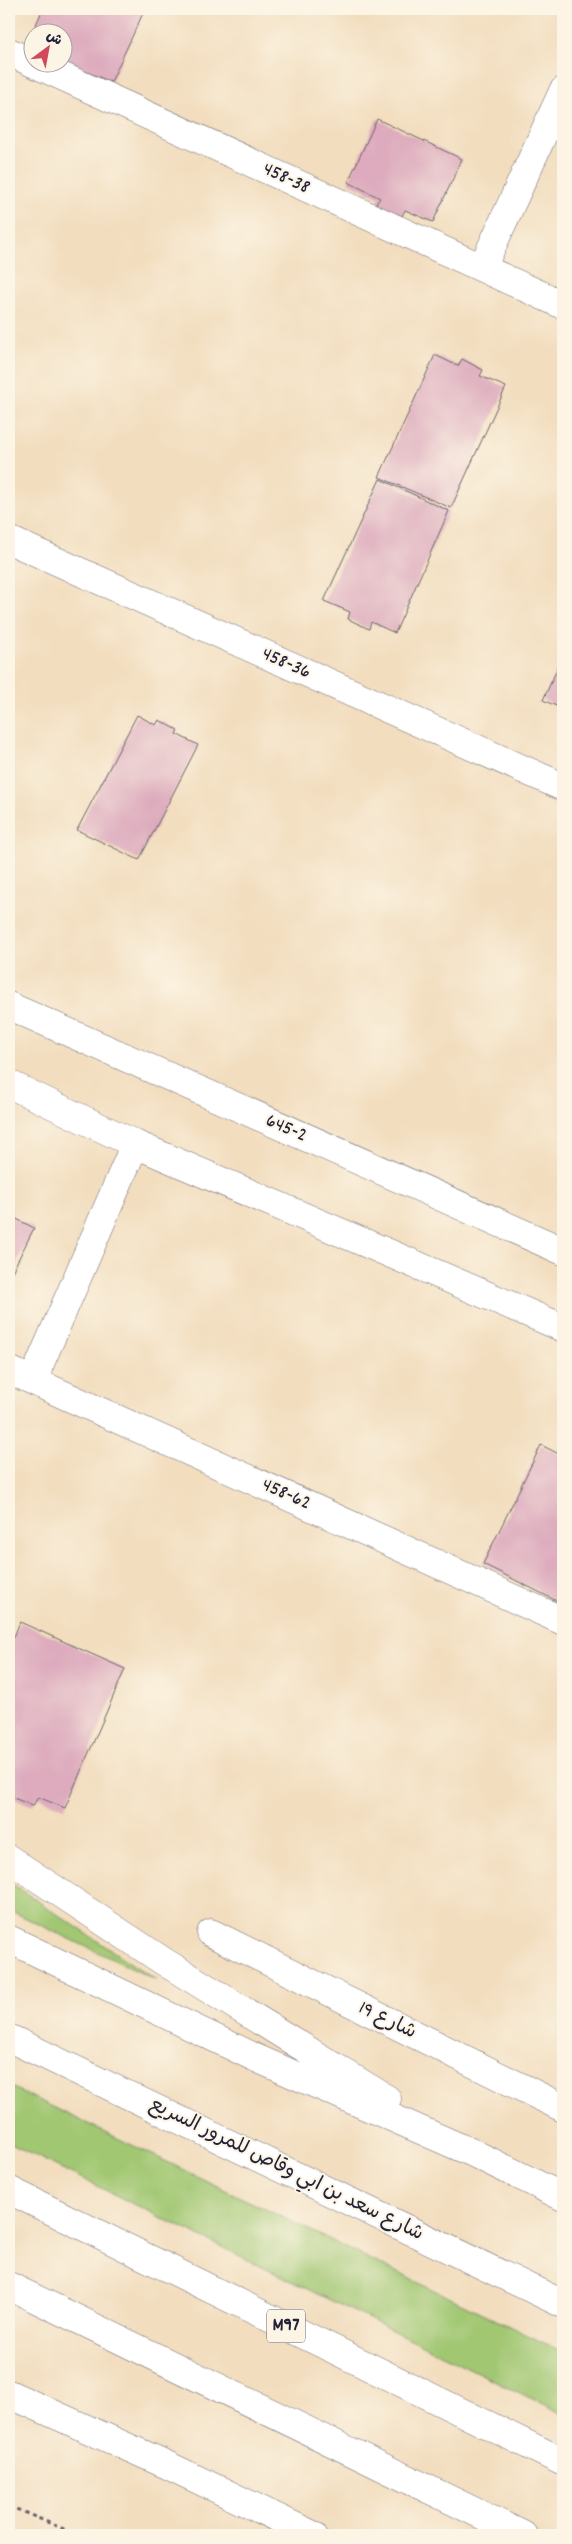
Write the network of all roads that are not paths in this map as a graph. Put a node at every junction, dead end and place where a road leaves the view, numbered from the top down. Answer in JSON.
{"nodes":[{"id":1,"x":9,"y":52,"type":"edge"},
{"id":2,"x":563,"y":91,"type":"edge"},
{"id":3,"x":482,"y":268,"type":"junction"},
{"id":4,"x":563,"y":305,"type":"edge"},
{"id":5,"x":9,"y":540,"type":"edge"},
{"id":6,"x":563,"y":787,"type":"edge"},
{"id":7,"x":9,"y":1006,"type":"edge"},
{"id":8,"x":9,"y":1084,"type":"edge"},
{"id":9,"x":136,"y":1144,"type":"junction"},
{"id":10,"x":560,"y":1242,"type":"edge"},
{"id":11,"x":563,"y":1328,"type":"edge"},
{"id":12,"x":21,"y":1375,"type":"edge"},
{"id":13,"x":563,"y":1621,"type":"edge"},
{"id":14,"x":9,"y":1860,"type":"edge"},
{"id":15,"x":211,"y":1933,"type":"dead end"},
{"id":16,"x":9,"y":1939,"type":"edge"},
{"id":17,"x":9,"y":2038,"type":"edge"},
{"id":18,"x":563,"y":2108,"type":"edge"},
{"id":19,"x":473,"y":2152,"type":"junction"},
{"id":20,"x":9,"y":2190,"type":"edge"},
{"id":21,"x":563,"y":2197,"type":"edge"},
{"id":22,"x":9,"y":2286,"type":"edge"},
{"id":23,"x":563,"y":2304,"type":"edge"},
{"id":24,"x":9,"y":2394,"type":"edge"},
{"id":25,"x":563,"y":2462,"type":"edge"},
{"id":26,"x":312,"y":2535,"type":"edge"},
{"id":27,"x":523,"y":2535,"type":"edge"}],
"edges":[{"from":1,"to":3,"type":"main road","name":"458-38"},
{"from":2,"to":3,"type":"main road"},
{"from":3,"to":4,"type":"main road","name":"458-38"},
{"from":5,"to":6,"type":"main road","name":"458-36"},
{"from":7,"to":10,"type":"main road","name":"645-2"},
{"from":8,"to":9,"type":"main road"},
{"from":9,"to":11,"type":"main road"},
{"from":9,"to":12,"type":"main road"},
{"from":12,"to":13,"type":"main road","name":"458-62"},
{"from":14,"to":19,"type":"main road"},
{"from":15,"to":18,"type":"main road","name":"شارع 19"},
{"from":16,"to":19,"type":"main road"},
{"from":17,"to":23,"type":"main road","name":"شارع سعد بن ابي وقاص للمرور السريع"},
{"from":19,"to":21,"type":"main road"},
{"from":20,"to":25,"type":"main road","number":"M97"},
{"from":22,"to":27,"type":"main road"},
{"from":24,"to":26,"type":"main road"}]}
